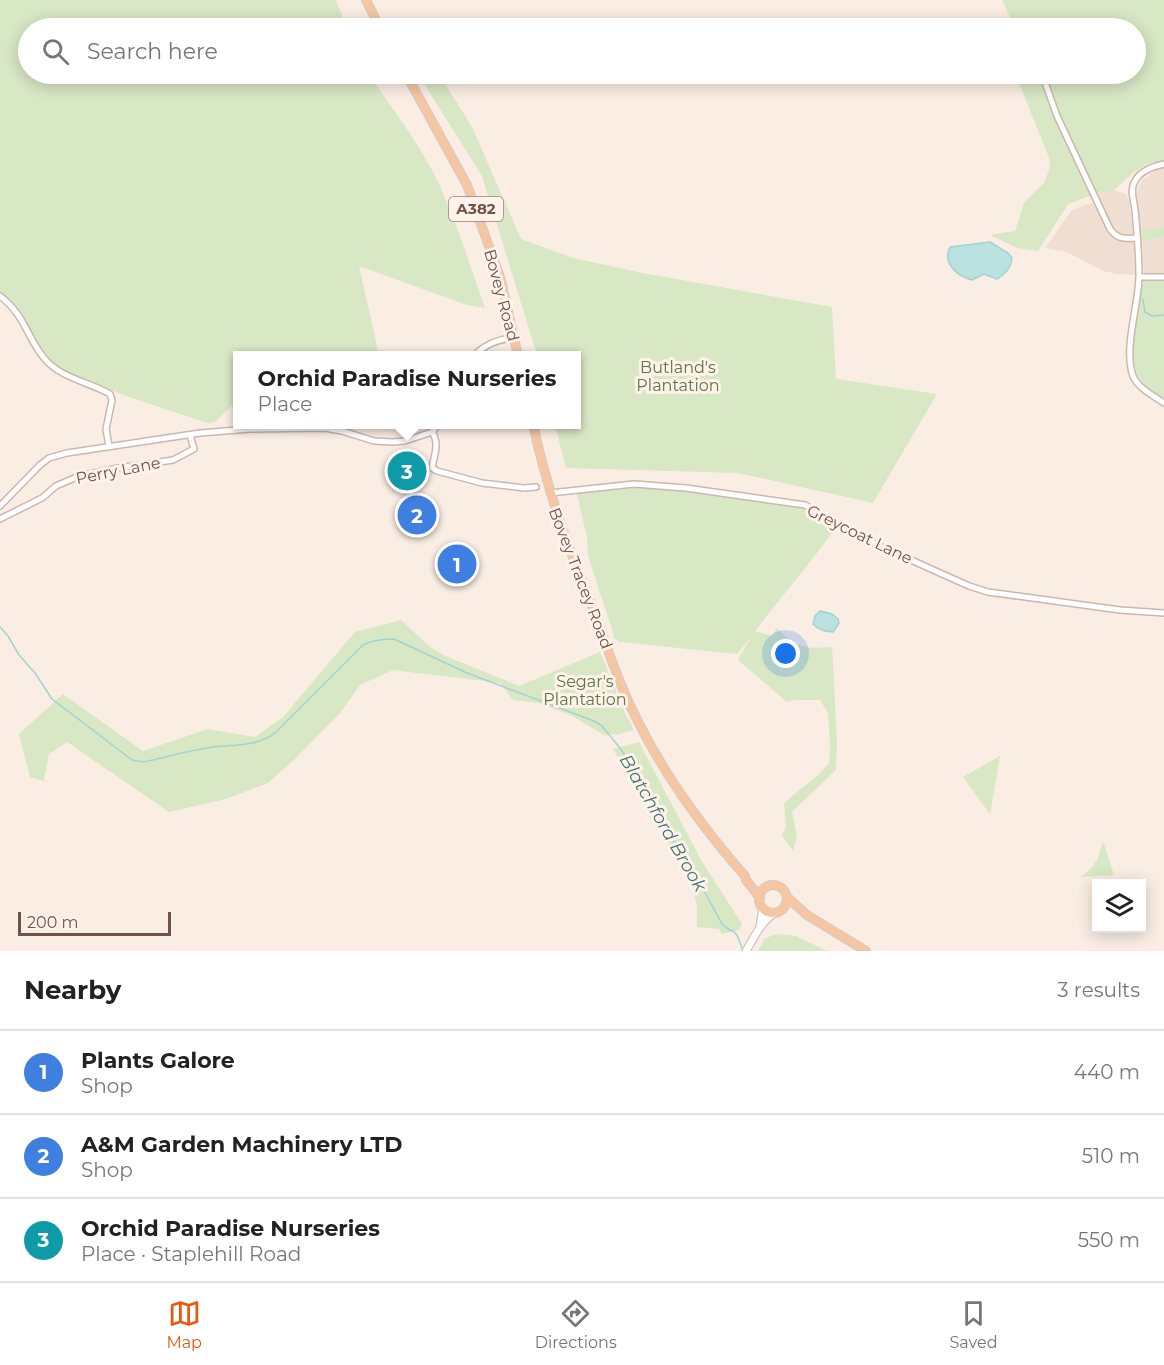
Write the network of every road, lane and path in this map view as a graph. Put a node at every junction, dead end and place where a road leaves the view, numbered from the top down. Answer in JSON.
{"nodes":[{"id":1,"x":366,"y":0,"type":"edge"},
{"id":2,"x":375,"y":18,"type":"edge"},
{"id":3,"x":411,"y":84,"type":"edge"},
{"id":4,"x":1046,"y":84,"type":"edge"},
{"id":5,"x":1164,"y":164,"type":"edge"},
{"id":6,"x":1137,"y":238,"type":"junction"},
{"id":7,"x":1139,"y":277,"type":"junction"},
{"id":8,"x":1164,"y":277,"type":"edge"},
{"id":9,"x":0,"y":296,"type":"edge"},
{"id":10,"x":514,"y":338,"type":"junction"},
{"id":11,"x":478,"y":351,"type":"edge"},
{"id":12,"x":517,"y":351,"type":"edge"},
{"id":13,"x":1164,"y":404,"type":"edge"},
{"id":14,"x":241,"y":429,"type":"edge"},
{"id":15,"x":325,"y":429,"type":"edge"},
{"id":16,"x":435,"y":429,"type":"edge"},
{"id":17,"x":534,"y":429,"type":"edge"},
{"id":18,"x":432,"y":432,"type":"junction"},
{"id":19,"x":190,"y":435,"type":"junction"},
{"id":20,"x":109,"y":446,"type":"junction"},
{"id":21,"x":536,"y":487,"type":"dead end"},
{"id":22,"x":550,"y":493,"type":"junction"},
{"id":23,"x":0,"y":506,"type":"edge"},
{"id":24,"x":0,"y":519,"type":"edge"},
{"id":25,"x":1164,"y":613,"type":"edge"},
{"id":26,"x":745,"y":876,"type":"junction"},
{"id":27,"x":768,"y":886,"type":"junction"},
{"id":28,"x":787,"y":897,"type":"junction"},
{"id":29,"x":760,"y":898,"type":"junction"},
{"id":30,"x":763,"y":908,"type":"junction"},
{"id":31,"x":778,"y":911,"type":"junction"},
{"id":32,"x":807,"y":915,"type":"junction"},
{"id":33,"x":760,"y":926,"type":"junction"},
{"id":34,"x":746,"y":951,"type":"edge"},
{"id":35,"x":866,"y":951,"type":"edge"}],
"edges":[{"from":1,"to":2,"type":"main road"},
{"from":3,"to":10,"type":"main road","name":"Bovey Road","number":"A382"},
{"from":4,"to":6,"type":"street"},
{"from":5,"to":6,"type":"street"},
{"from":6,"to":7,"type":"street"},
{"from":7,"to":8,"type":"street"},
{"from":7,"to":13,"type":"street"},
{"from":9,"to":20,"type":"street"},
{"from":10,"to":11,"type":"street"},
{"from":10,"to":12,"type":"main road","name":"Bovey Road","number":"A382"},
{"from":14,"to":19,"type":"street"},
{"from":15,"to":18,"type":"street"},
{"from":16,"to":18,"type":"street"},
{"from":17,"to":22,"type":"main road"},
{"from":18,"to":21,"type":"street"},
{"from":19,"to":20,"type":"street"},
{"from":19,"to":24,"type":"street","name":"Perry Lane"},
{"from":20,"to":23,"type":"street"},
{"from":22,"to":25,"type":"street","name":"Greycoat Lane"},
{"from":22,"to":26,"type":"main road","name":"Bovey Tracey Road"},
{"from":26,"to":27,"type":"main road","name":"Bovey Tracey Road"},
{"from":26,"to":29,"type":"main road","name":"Bovey Tracey Road"},
{"from":27,"to":28,"type":"main road"},
{"from":27,"to":29,"type":"main road"},
{"from":28,"to":31,"type":"main road"},
{"from":28,"to":32,"type":"main road"},
{"from":29,"to":30,"type":"main road"},
{"from":30,"to":31,"type":"main road"},
{"from":30,"to":33,"type":"street"},
{"from":31,"to":32,"type":"main road"},
{"from":31,"to":33,"type":"street"},
{"from":32,"to":35,"type":"main road"},
{"from":33,"to":34,"type":"street"}]}
